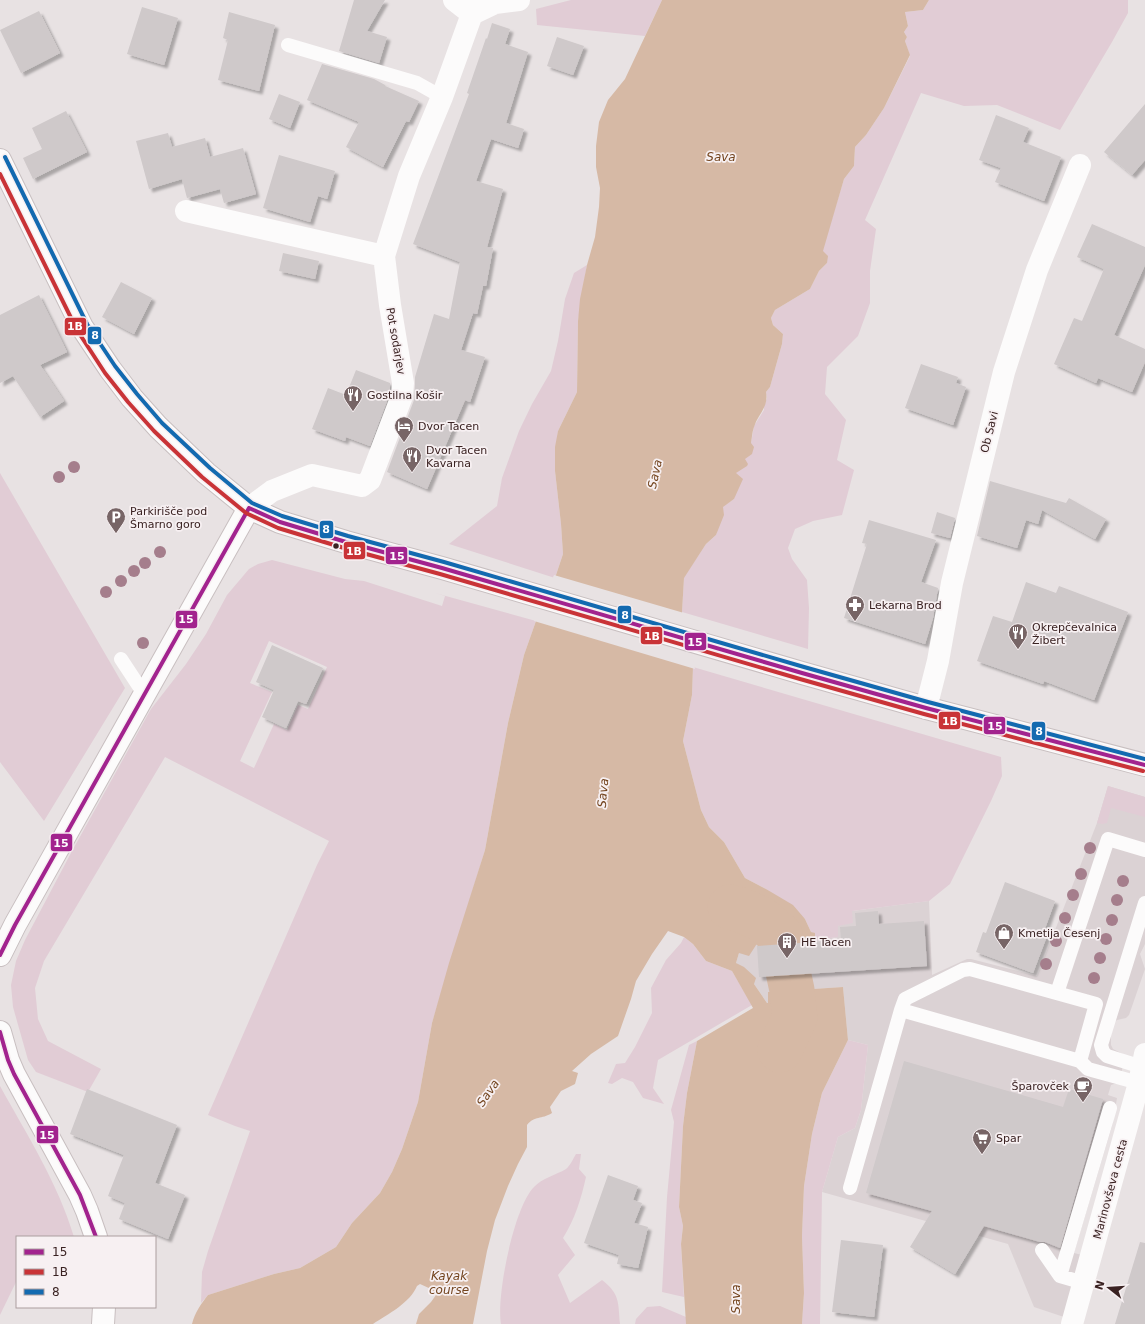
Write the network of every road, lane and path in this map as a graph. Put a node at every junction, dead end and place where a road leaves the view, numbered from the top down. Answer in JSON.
{"nodes":[{"id":1,"x":454,"y":0,"type":"edge"},
{"id":2,"x":519,"y":0,"type":"edge"},
{"id":3,"x":474,"y":7,"type":"edge"},
{"id":4,"x":288,"y":45,"type":"dead end"},
{"id":5,"x":442,"y":97,"type":"junction"},
{"id":6,"x":0,"y":160,"type":"edge"},
{"id":7,"x":1080,"y":165,"type":"dead end"},
{"id":8,"x":186,"y":211,"type":"dead end"},
{"id":9,"x":384,"y":256,"type":"junction"},
{"id":10,"x":249,"y":508,"type":"junction"},
{"id":11,"x":121,"y":659,"type":"dead end"},
{"id":12,"x":144,"y":694,"type":"junction"},
{"id":13,"x":926,"y":708,"type":"junction"},
{"id":14,"x":1145,"y":765,"type":"edge"},
{"id":15,"x":1145,"y":850,"type":"edge"},
{"id":16,"x":1145,"y":903,"type":"edge"},
{"id":17,"x":0,"y":955,"type":"edge"},
{"id":18,"x":1056,"y":993,"type":"junction"},
{"id":19,"x":1116,"y":997,"type":"junction"},
{"id":20,"x":1096,"y":1004,"type":"junction"},
{"id":21,"x":901,"y":1010,"type":"junction"},
{"id":22,"x":0,"y":1032,"type":"edge"},
{"id":23,"x":1080,"y":1061,"type":"junction"},
{"id":24,"x":1142,"y":1068,"type":"edge"},
{"id":25,"x":1110,"y":1108,"type":"dead end"},
{"id":26,"x":850,"y":1188,"type":"dead end"},
{"id":27,"x":96,"y":1236,"type":"edge"},
{"id":28,"x":1042,"y":1250,"type":"dead end"},
{"id":29,"x":1060,"y":1276,"type":"junction"},
{"id":30,"x":1084,"y":1284,"type":"junction"},
{"id":31,"x":104,"y":1308,"type":"edge"},
{"id":32,"x":102,"y":1324,"type":"edge"},
{"id":33,"x":1072,"y":1324,"type":"edge"}],
"edges":[{"from":1,"to":3,"type":"street"},
{"from":2,"to":3,"type":"street"},
{"from":3,"to":5,"type":"street","name":"Pot sodarjev"},
{"from":4,"to":5,"type":"lane"},
{"from":5,"to":9,"type":"street","name":"Pot sodarjev"},
{"from":6,"to":10,"type":"street"},
{"from":7,"to":13,"type":"street","name":"Ob Savi"},
{"from":8,"to":9,"type":"street"},
{"from":9,"to":10,"type":"street","name":"Pot sodarjev"},
{"from":10,"to":12,"type":"street"},
{"from":10,"to":13,"type":"street"},
{"from":11,"to":12,"type":"lane"},
{"from":12,"to":17,"type":"street"},
{"from":13,"to":14,"type":"street"},
{"from":15,"to":18,"type":"lane"},
{"from":16,"to":19,"type":"lane"},
{"from":18,"to":20,"type":"lane"},
{"from":18,"to":21,"type":"lane"},
{"from":19,"to":20,"type":"lane"},
{"from":19,"to":24,"type":"lane"},
{"from":20,"to":23,"type":"lane"},
{"from":21,"to":23,"type":"lane"},
{"from":21,"to":26,"type":"lane"},
{"from":22,"to":27,"type":"street"},
{"from":23,"to":24,"type":"lane"},
{"from":24,"to":30,"type":"street","name":"Marinovševa cesta"},
{"from":25,"to":29,"type":"lane"},
{"from":28,"to":29,"type":"lane"},
{"from":29,"to":30,"type":"lane"},
{"from":30,"to":33,"type":"street","name":"Marinovševa cesta"},
{"from":31,"to":32,"type":"street"}]}
